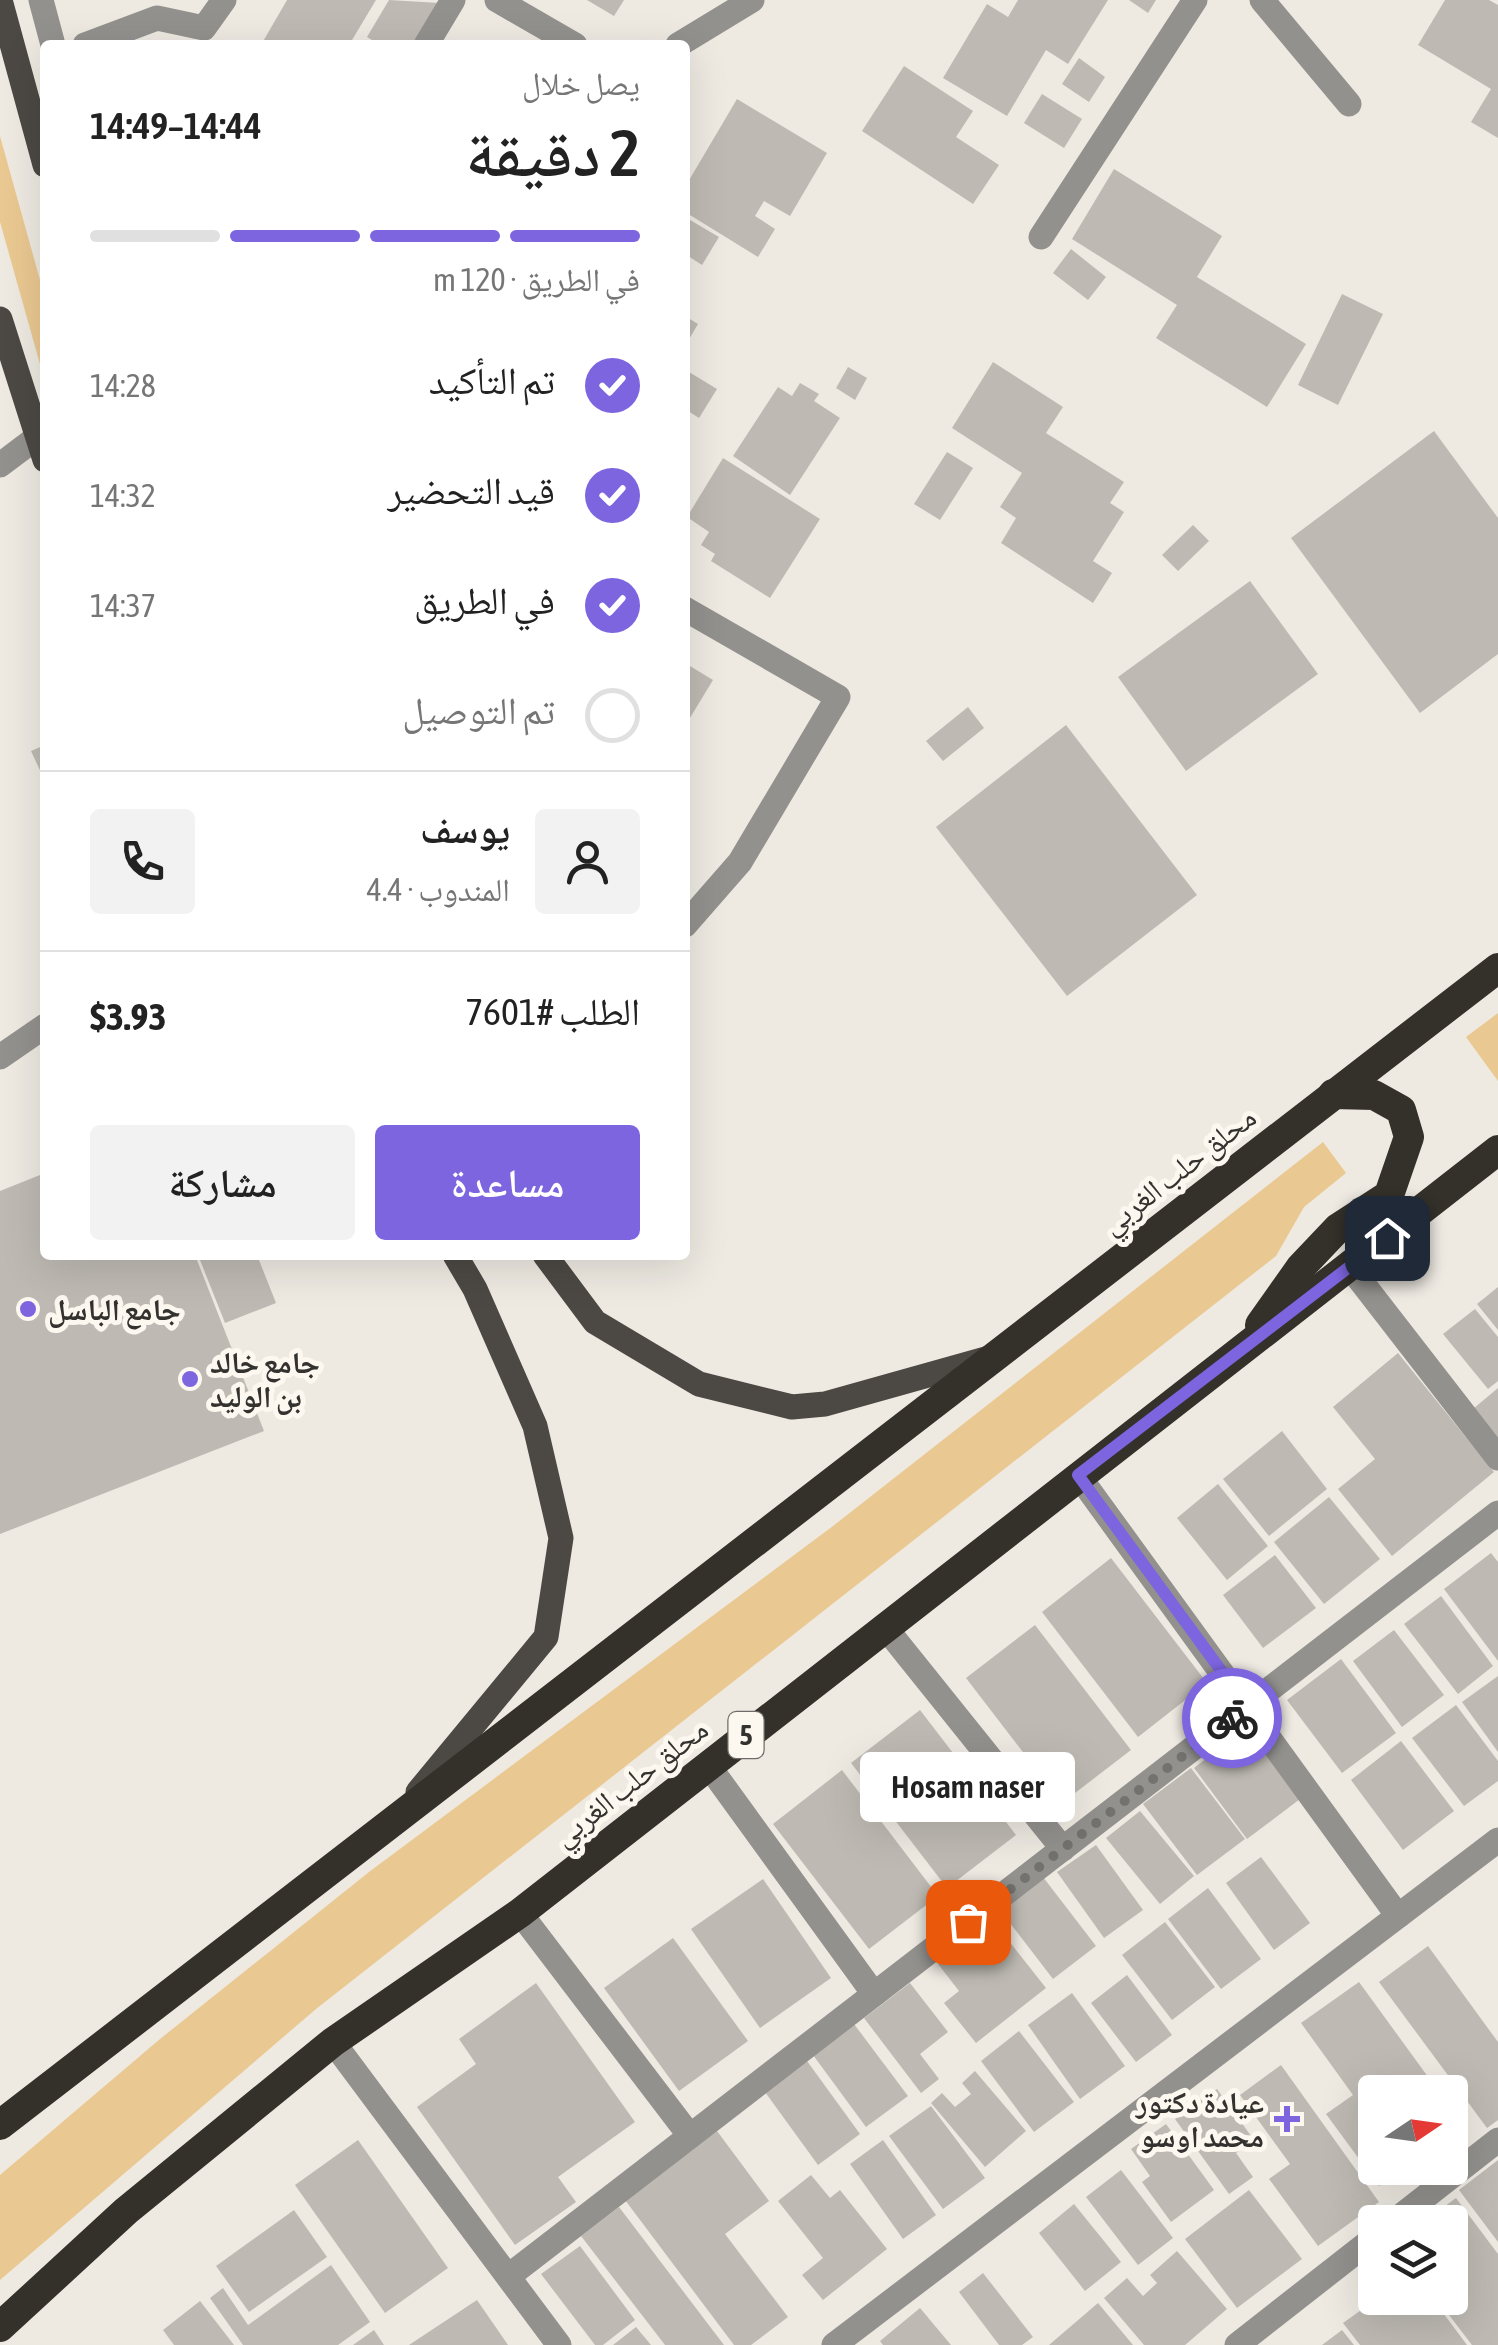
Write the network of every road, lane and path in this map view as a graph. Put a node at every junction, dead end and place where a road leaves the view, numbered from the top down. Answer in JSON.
{"nodes":[{"id":1,"x":0,"y":0,"type":"edge"},
{"id":2,"x":42,"y":0,"type":"edge"},
{"id":3,"x":224,"y":0,"type":"edge"},
{"id":4,"x":453,"y":0,"type":"edge"},
{"id":5,"x":497,"y":0,"type":"edge"},
{"id":6,"x":752,"y":0,"type":"edge"},
{"id":7,"x":1195,"y":0,"type":"edge"},
{"id":8,"x":1262,"y":0,"type":"edge"},
{"id":9,"x":53,"y":40,"type":"edge"},
{"id":10,"x":98,"y":40,"type":"edge"},
{"id":11,"x":429,"y":40,"type":"edge"},
{"id":12,"x":565,"y":40,"type":"edge"},
{"id":13,"x":690,"y":40,"type":"edge"},
{"id":14,"x":1349,"y":104,"type":"dead end"},
{"id":15,"x":40,"y":146,"type":"edge"},
{"id":16,"x":1041,"y":237,"type":"dead end"},
{"id":17,"x":0,"y":319,"type":"edge"},
{"id":18,"x":40,"y":449,"type":"edge"},
{"id":19,"x":0,"y":465,"type":"edge"},
{"id":20,"x":690,"y":612,"type":"edge"},
{"id":21,"x":690,"y":919,"type":"edge"},
{"id":22,"x":1498,"y":968,"type":"edge"},
{"id":23,"x":40,"y":1029,"type":"edge"},
{"id":24,"x":0,"y":1057,"type":"edge"},
{"id":25,"x":1334,"y":1094,"type":"junction"},
{"id":26,"x":1498,"y":1150,"type":"edge"},
{"id":27,"x":458,"y":1260,"type":"edge"},
{"id":28,"x":549,"y":1260,"type":"edge"},
{"id":29,"x":1350,"y":1267,"type":"junction"},
{"id":30,"x":1238,"y":1356,"type":"junction"},
{"id":31,"x":994,"y":1357,"type":"junction"},
{"id":32,"x":1498,"y":1458,"type":"edge"},
{"id":33,"x":1078,"y":1475,"type":"junction"},
{"id":34,"x":1498,"y":1513,"type":"edge"},
{"id":35,"x":884,"y":1626,"type":"junction"},
{"id":36,"x":1247,"y":1706,"type":"junction"},
{"id":37,"x":708,"y":1765,"type":"junction"},
{"id":38,"x":404,"y":1809,"type":"junction"},
{"id":39,"x":1498,"y":1840,"type":"edge"},
{"id":40,"x":1063,"y":1849,"type":"junction"},
{"id":41,"x":520,"y":1912,"type":"junction"},
{"id":42,"x":1398,"y":1916,"type":"junction"},
{"id":43,"x":874,"y":1994,"type":"junction"},
{"id":44,"x":333,"y":2042,"type":"junction"},
{"id":45,"x":0,"y":2125,"type":"edge"},
{"id":46,"x":690,"y":2136,"type":"junction"},
{"id":47,"x":1498,"y":2140,"type":"edge"},
{"id":48,"x":1415,"y":2205,"type":"edge"},
{"id":49,"x":1358,"y":2250,"type":"edge"},
{"id":50,"x":510,"y":2275,"type":"junction"},
{"id":51,"x":0,"y":2327,"type":"edge"},
{"id":52,"x":560,"y":2345,"type":"edge"},
{"id":53,"x":834,"y":2345,"type":"edge"},
{"id":54,"x":1238,"y":2345,"type":"edge"}],
"edges":[{"from":1,"to":15,"type":"main road"},
{"from":2,"to":9,"type":"street"},
{"from":3,"to":10,"type":"street"},
{"from":4,"to":11,"type":"street"},
{"from":5,"to":12,"type":"street"},
{"from":6,"to":13,"type":"street"},
{"from":7,"to":16,"type":"street"},
{"from":8,"to":14,"type":"street"},
{"from":17,"to":18,"type":"main road"},
{"from":18,"to":19,"type":"street"},
{"from":20,"to":21,"type":"street"},
{"from":22,"to":25,"type":"highway","name":"محلق حلب الغربي"},
{"from":23,"to":24,"type":"street"},
{"from":25,"to":30,"type":"highway"},
{"from":25,"to":31,"type":"highway","name":"محلق حلب الغربي"},
{"from":26,"to":29,"type":"highway","name":"محلق حلب الغربي","number":"5"},
{"from":27,"to":38,"type":"main road"},
{"from":28,"to":31,"type":"main road"},
{"from":29,"to":30,"type":"highway","name":"محلق حلب الغربي","number":"5"},
{"from":29,"to":32,"type":"street"},
{"from":30,"to":33,"type":"highway","name":"محلق حلب الغربي","number":"5"},
{"from":31,"to":38,"type":"highway","name":"محلق حلب الغربي"},
{"from":33,"to":35,"type":"highway","name":"محلق حلب الغربي","number":"5"},
{"from":33,"to":36,"type":"street"},
{"from":34,"to":36,"type":"street"},
{"from":35,"to":37,"type":"highway","name":"محلق حلب الغربي","number":"5"},
{"from":35,"to":40,"type":"street"},
{"from":36,"to":40,"type":"street"},
{"from":36,"to":42,"type":"street"},
{"from":37,"to":41,"type":"highway","name":"محلق حلب الغربي","number":"5"},
{"from":37,"to":43,"type":"street"},
{"from":38,"to":45,"type":"highway","name":"محلق حلب الغربي"},
{"from":39,"to":42,"type":"street"},
{"from":40,"to":43,"type":"street"},
{"from":41,"to":44,"type":"highway","name":"محلق حلب الغربي","number":"5"},
{"from":41,"to":46,"type":"street"},
{"from":42,"to":53,"type":"street"},
{"from":43,"to":46,"type":"street"},
{"from":44,"to":50,"type":"street"},
{"from":44,"to":51,"type":"highway","name":"محلق حلب الغربي","number":"5"},
{"from":46,"to":50,"type":"street"},
{"from":47,"to":48,"type":"street"},
{"from":49,"to":54,"type":"street"},
{"from":50,"to":52,"type":"street"}]}
